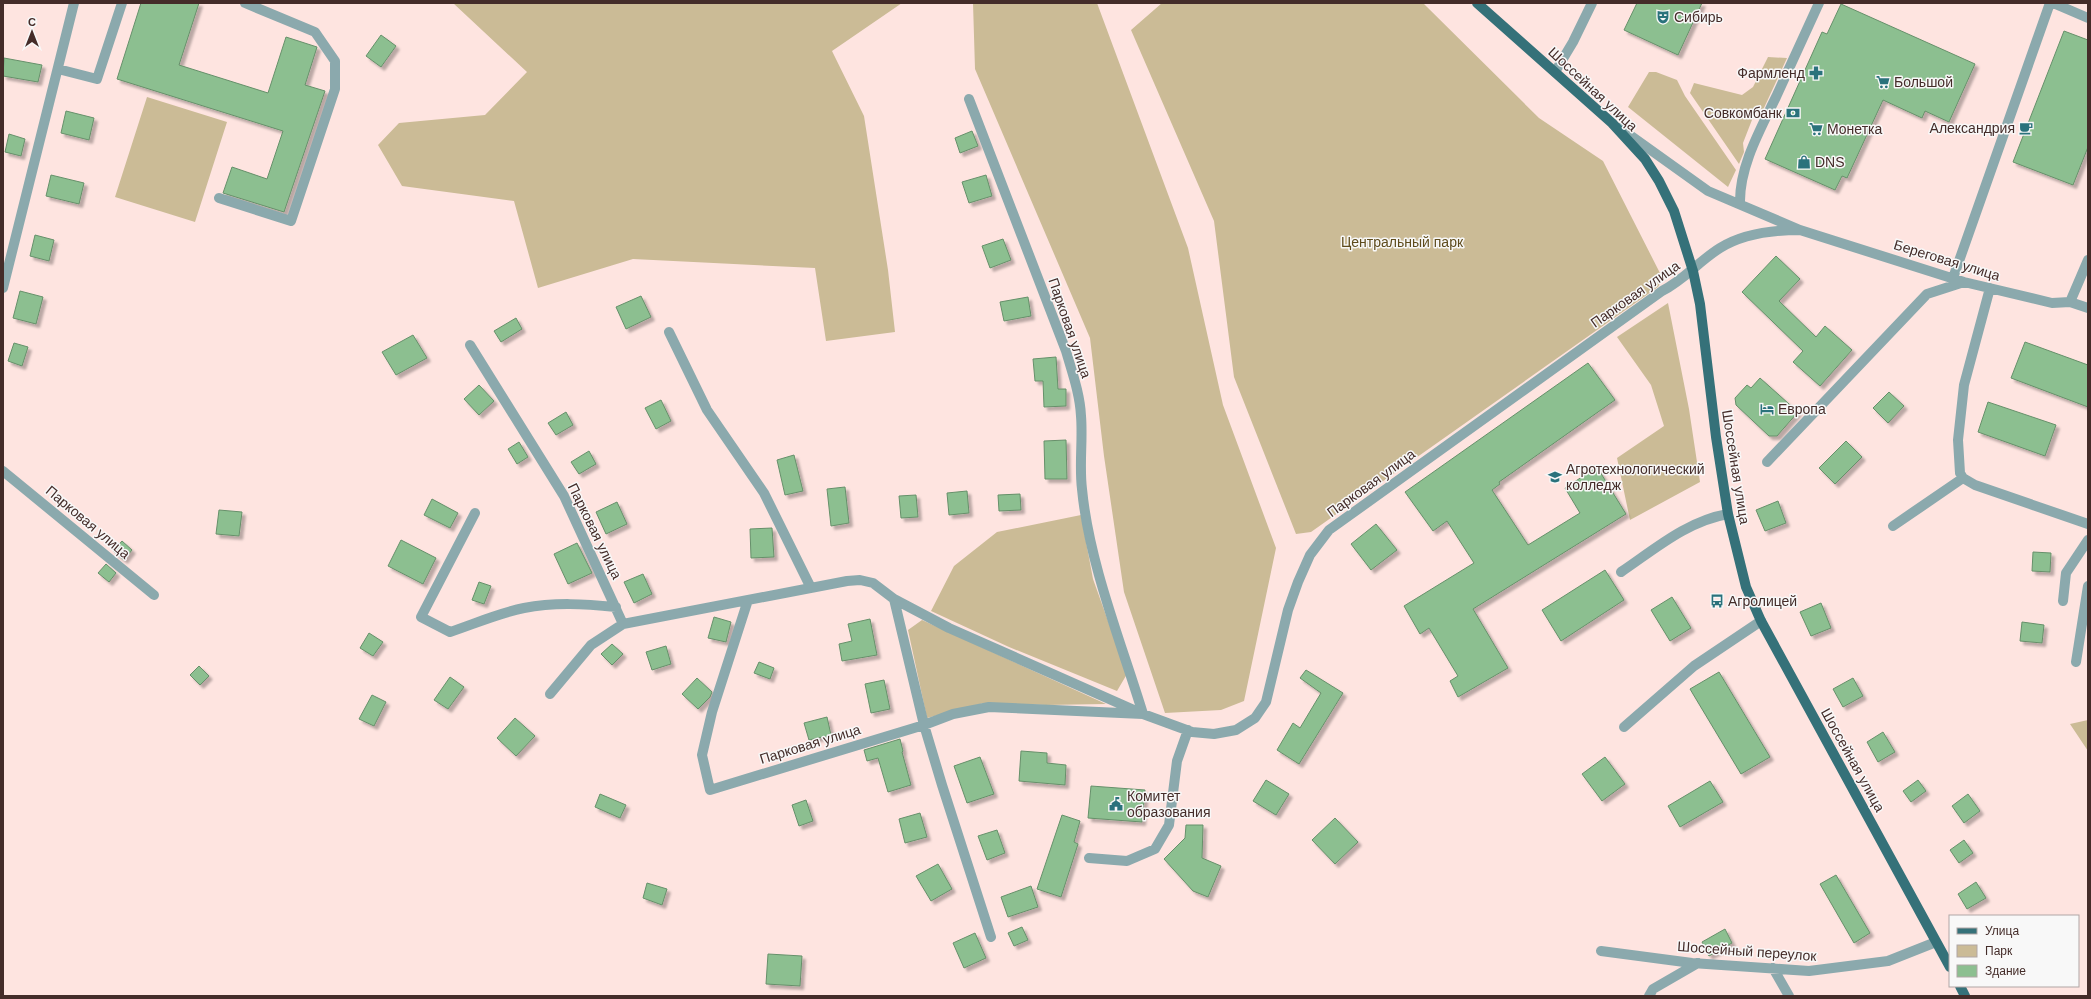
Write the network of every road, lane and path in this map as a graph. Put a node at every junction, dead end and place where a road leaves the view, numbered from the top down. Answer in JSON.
{"nodes":[{"id":1,"x":74,"y":3,"type":"edge"},
{"id":2,"x":122,"y":3,"type":"edge"},
{"id":3,"x":246,"y":3,"type":"edge"},
{"id":4,"x":1477,"y":3,"type":"edge"},
{"id":5,"x":1592,"y":3,"type":"edge"},
{"id":6,"x":1819,"y":3,"type":"edge"},
{"id":7,"x":2051,"y":3,"type":"edge"},
{"id":8,"x":2088,"y":18,"type":"edge"},
{"id":9,"x":58,"y":69,"type":"junction"},
{"id":10,"x":1555,"y":72,"type":"junction"},
{"id":11,"x":969,"y":99,"type":"dead end"},
{"id":12,"x":1612,"y":123,"type":"junction"},
{"id":13,"x":219,"y":198,"type":"dead end"},
{"id":14,"x":1740,"y":204,"type":"junction"},
{"id":15,"x":1800,"y":230,"type":"junction"},
{"id":16,"x":2088,"y":260,"type":"edge"},
{"id":17,"x":1693,"y":271,"type":"junction"},
{"id":18,"x":1953,"y":278,"type":"junction"},
{"id":19,"x":1964,"y":282,"type":"junction"},
{"id":20,"x":3,"y":288,"type":"edge"},
{"id":21,"x":1990,"y":288,"type":"junction"},
{"id":22,"x":2070,"y":302,"type":"junction"},
{"id":23,"x":2088,"y":308,"type":"edge"},
{"id":24,"x":669,"y":332,"type":"dead end"},
{"id":25,"x":470,"y":345,"type":"dead end"},
{"id":26,"x":1767,"y":462,"type":"dead end"},
{"id":27,"x":3,"y":471,"type":"edge"},
{"id":28,"x":1963,"y":478,"type":"junction"},
{"id":29,"x":475,"y":514,"type":"dead end"},
{"id":30,"x":1728,"y":514,"type":"junction"},
{"id":31,"x":2088,"y":524,"type":"edge"},
{"id":32,"x":1893,"y":526,"type":"dead end"},
{"id":33,"x":2088,"y":540,"type":"edge"},
{"id":34,"x":1621,"y":572,"type":"dead end"},
{"id":35,"x":2088,"y":586,"type":"edge"},
{"id":36,"x":811,"y":588,"type":"junction"},
{"id":37,"x":154,"y":595,"type":"dead end"},
{"id":38,"x":894,"y":599,"type":"junction"},
{"id":39,"x":748,"y":600,"type":"junction"},
{"id":40,"x":2063,"y":601,"type":"dead end"},
{"id":41,"x":616,"y":607,"type":"junction"},
{"id":42,"x":1762,"y":621,"type":"junction"},
{"id":43,"x":624,"y":624,"type":"junction"},
{"id":44,"x":2076,"y":662,"type":"dead end"},
{"id":45,"x":550,"y":694,"type":"dead end"},
{"id":46,"x":1143,"y":714,"type":"junction"},
{"id":47,"x":924,"y":725,"type":"junction"},
{"id":48,"x":1624,"y":727,"type":"dead end"},
{"id":49,"x":1188,"y":730,"type":"junction"},
{"id":50,"x":1089,"y":858,"type":"dead end"},
{"id":51,"x":991,"y":937,"type":"dead end"},
{"id":52,"x":1936,"y":942,"type":"junction"},
{"id":53,"x":1601,"y":951,"type":"dead end"},
{"id":54,"x":1698,"y":963,"type":"junction"},
{"id":55,"x":1949,"y":966,"type":"edge"},
{"id":56,"x":1773,"y":968,"type":"junction"},
{"id":57,"x":1960,"y":987,"type":"edge"},
{"id":58,"x":1649,"y":996,"type":"edge"},
{"id":59,"x":1789,"y":996,"type":"edge"},
{"id":60,"x":1965,"y":996,"type":"edge"}],
"edges":[{"from":1,"to":9,"type":"street"},
{"from":2,"to":9,"type":"street"},
{"from":3,"to":13,"type":"street"},
{"from":4,"to":10,"type":"main road","name":"Шоссейная улица"},
{"from":5,"to":10,"type":"street"},
{"from":6,"to":14,"type":"street"},
{"from":7,"to":8,"type":"street"},
{"from":7,"to":18,"type":"street"},
{"from":9,"to":20,"type":"street"},
{"from":10,"to":12,"type":"main road","name":"Шоссейная улица"},
{"from":11,"to":46,"type":"street","name":"Парковая улица"},
{"from":12,"to":14,"type":"street","name":"Береговая улица"},
{"from":12,"to":17,"type":"main road","name":"Шоссейная улица"},
{"from":14,"to":15,"type":"street","name":"Береговая улица"},
{"from":15,"to":17,"type":"street","name":"Береговая улица"},
{"from":15,"to":18,"type":"street","name":"Береговая улица"},
{"from":16,"to":22,"type":"street"},
{"from":17,"to":30,"type":"main road","name":"Шоссейная улица"},
{"from":17,"to":49,"type":"street","name":"Парковая улица"},
{"from":18,"to":19,"type":"street","name":"Береговая улица"},
{"from":19,"to":21,"type":"street","name":"Береговая улица"},
{"from":19,"to":26,"type":"street"},
{"from":21,"to":22,"type":"street","name":"Береговая улица"},
{"from":21,"to":28,"type":"street"},
{"from":22,"to":23,"type":"street","name":"Береговая улица"},
{"from":24,"to":36,"type":"street"},
{"from":25,"to":41,"type":"street","name":"Парковая улица"},
{"from":27,"to":37,"type":"street","name":"Парковая улица"},
{"from":28,"to":31,"type":"street"},
{"from":28,"to":32,"type":"street"},
{"from":29,"to":41,"type":"street"},
{"from":30,"to":34,"type":"street"},
{"from":30,"to":42,"type":"main road","name":"Шоссейная улица"},
{"from":33,"to":40,"type":"street"},
{"from":35,"to":44,"type":"street"},
{"from":36,"to":38,"type":"street","name":"Парковая улица"},
{"from":36,"to":39,"type":"street","name":"Парковая улица"},
{"from":38,"to":46,"type":"street","name":"Парковая улица"},
{"from":38,"to":47,"type":"street"},
{"from":39,"to":43,"type":"street","name":"Парковая улица"},
{"from":39,"to":47,"type":"street","name":"Парковая улица"},
{"from":41,"to":43,"type":"street","name":"Парковая улица"},
{"from":42,"to":48,"type":"street"},
{"from":42,"to":52,"type":"main road","name":"Шоссейная улица"},
{"from":43,"to":45,"type":"street"},
{"from":46,"to":47,"type":"street","name":"Парковая улица"},
{"from":46,"to":49,"type":"street","name":"Парковая улица"},
{"from":47,"to":51,"type":"street"},
{"from":49,"to":50,"type":"street"},
{"from":52,"to":55,"type":"main road","name":"Шоссейная улица"},
{"from":52,"to":56,"type":"street","name":"Шоссейный переулок"},
{"from":53,"to":54,"type":"street","name":"Шоссейный переулок"},
{"from":54,"to":56,"type":"street","name":"Шоссейный переулок"},
{"from":54,"to":58,"type":"street"},
{"from":56,"to":59,"type":"street"},
{"from":57,"to":60,"type":"main road"}]}
